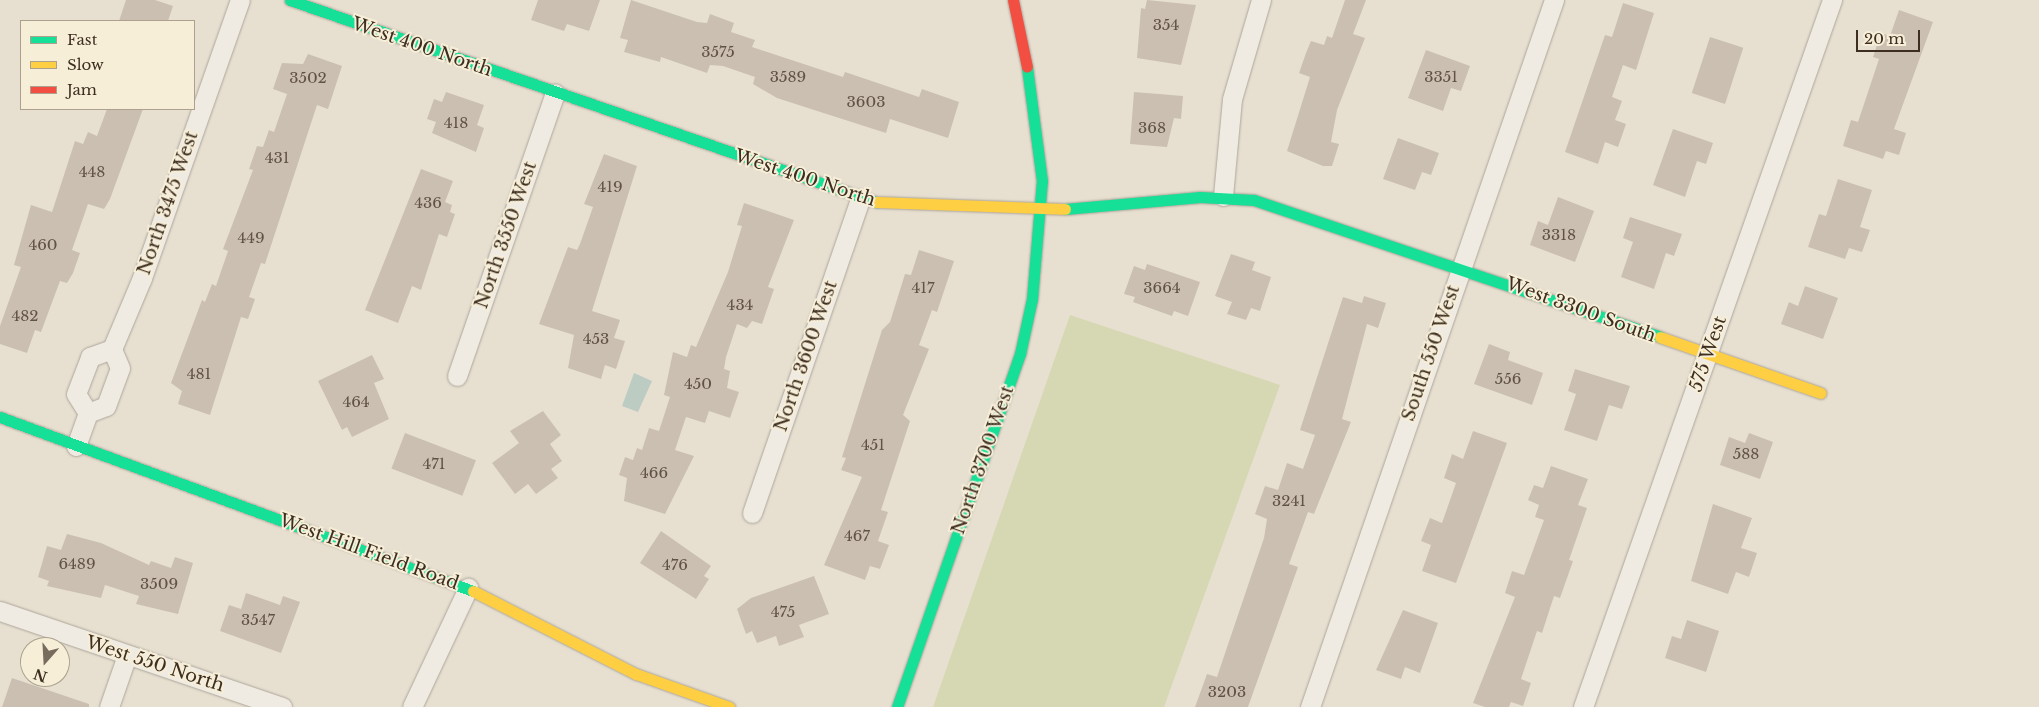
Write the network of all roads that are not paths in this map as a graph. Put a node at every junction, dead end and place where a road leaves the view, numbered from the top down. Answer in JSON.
{"nodes":[{"id":1,"x":240,"y":0,"type":"edge"},
{"id":2,"x":290,"y":0,"type":"edge"},
{"id":3,"x":1014,"y":0,"type":"edge"},
{"id":4,"x":1260,"y":0,"type":"edge"},
{"id":5,"x":1554,"y":0,"type":"edge"},
{"id":6,"x":1832,"y":0,"type":"edge"},
{"id":7,"x":555,"y":93,"type":"junction"},
{"id":8,"x":1223,"y":196,"type":"junction"},
{"id":9,"x":860,"y":199,"type":"junction"},
{"id":10,"x":1041,"y":207,"type":"junction"},
{"id":11,"x":1340,"y":230,"type":"joint"},
{"id":12,"x":1461,"y":267,"type":"junction"},
{"id":13,"x":112,"y":349,"type":"junction"},
{"id":14,"x":1708,"y":355,"type":"junction"},
{"id":15,"x":457,"y":376,"type":"dead end"},
{"id":16,"x":1820,"y":393,"type":"dead end"},
{"id":17,"x":88,"y":413,"type":"junction"},
{"id":18,"x":0,"y":417,"type":"edge"},
{"id":19,"x":76,"y":446,"type":"junction"},
{"id":20,"x":752,"y":513,"type":"dead end"},
{"id":21,"x":468,"y":588,"type":"junction"},
{"id":22,"x":0,"y":611,"type":"edge"},
{"id":23,"x":127,"y":655,"type":"junction"},
{"id":24,"x":109,"y":707,"type":"edge"},
{"id":25,"x":282,"y":707,"type":"edge"},
{"id":26,"x":412,"y":707,"type":"edge"},
{"id":27,"x":729,"y":707,"type":"edge"},
{"id":28,"x":897,"y":707,"type":"edge"},
{"id":29,"x":1310,"y":707,"type":"edge"},
{"id":30,"x":1583,"y":707,"type":"edge"}],
"edges":[{"from":1,"to":13,"type":"street","name":"North 3475 West"},
{"from":2,"to":7,"type":"street","name":"West 400 North"},
{"from":3,"to":10,"type":"street","name":"North 3700 West"},
{"from":4,"to":8,"type":"street"},
{"from":5,"to":12,"type":"street","name":"South 550 West"},
{"from":6,"to":14,"type":"street","name":"575 West"},
{"from":7,"to":9,"type":"street","name":"West 400 North"},
{"from":7,"to":15,"type":"street","name":"North 3550 West"},
{"from":8,"to":10,"type":"street","name":"West 400 North"},
{"from":8,"to":11,"type":"street","name":"West 400 North"},
{"from":9,"to":10,"type":"street","name":"West 400 North"},
{"from":9,"to":20,"type":"street","name":"North 3600 West"},
{"from":10,"to":28,"type":"street","name":"North 3700 West"},
{"from":11,"to":12,"type":"street","name":"West 3300 South"},
{"from":12,"to":14,"type":"street","name":"West 3300 South"},
{"from":12,"to":29,"type":"street","name":"South 550 West"},
{"from":13,"to":17,"type":"street"},
{"from":13,"to":17,"type":"street"},
{"from":14,"to":16,"type":"street","name":"West 3300 South"},
{"from":14,"to":30,"type":"street","name":"575 West"},
{"from":17,"to":19,"type":"street"},
{"from":18,"to":19,"type":"street","name":"West Hill Field Road"},
{"from":19,"to":21,"type":"street","name":"West Hill Field Road"},
{"from":21,"to":26,"type":"street"},
{"from":21,"to":27,"type":"street","name":"West Hill Field Road"},
{"from":22,"to":23,"type":"street","name":"West 550 North"},
{"from":23,"to":24,"type":"street"},
{"from":23,"to":25,"type":"street","name":"West 550 North"}]}
